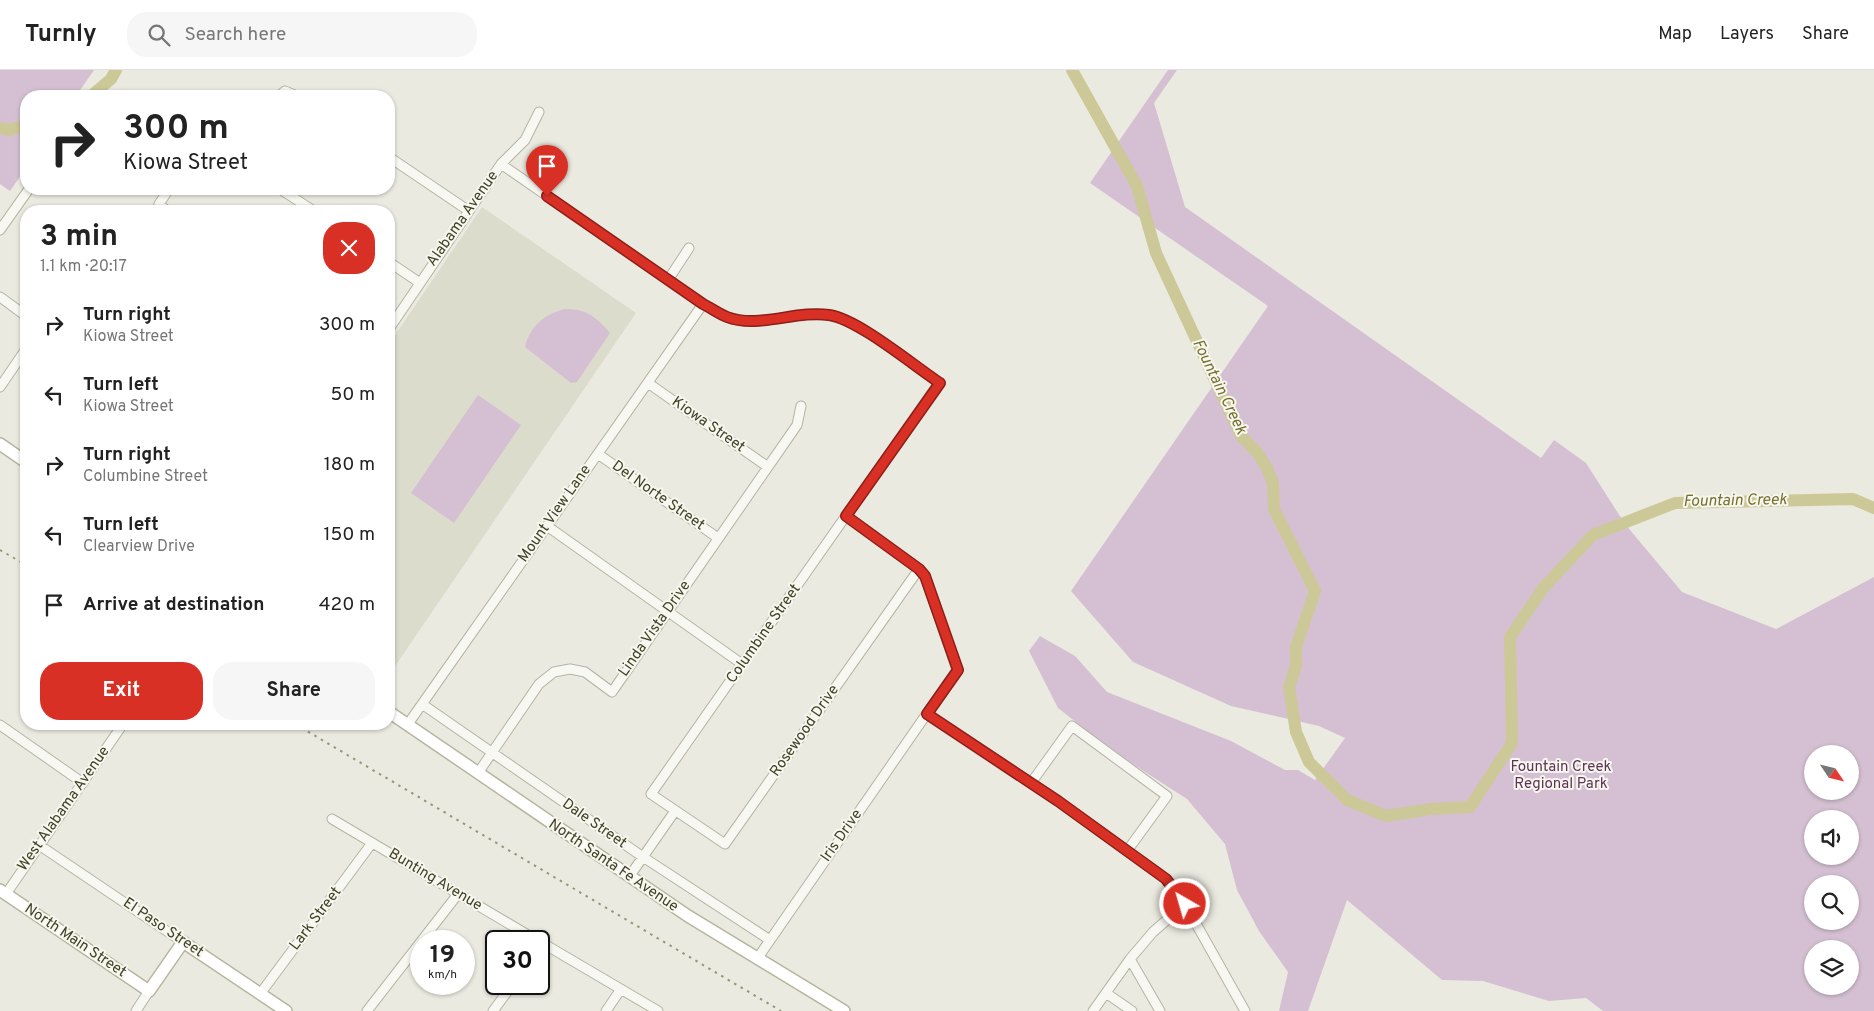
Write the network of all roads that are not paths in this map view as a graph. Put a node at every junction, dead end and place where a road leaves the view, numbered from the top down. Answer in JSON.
{"nodes":[{"id":1,"x":539,"y":112,"type":"dead end"},
{"id":2,"x":395,"y":162,"type":"edge"},
{"id":3,"x":501,"y":164,"type":"junction"},
{"id":4,"x":25,"y":195,"type":"edge"},
{"id":5,"x":289,"y":195,"type":"edge"},
{"id":6,"x":305,"y":205,"type":"edge"},
{"id":7,"x":469,"y":212,"type":"junction"},
{"id":8,"x":0,"y":230,"type":"edge"},
{"id":9,"x":689,"y":248,"type":"dead end"},
{"id":10,"x":395,"y":266,"type":"edge"},
{"id":11,"x":668,"y":280,"type":"junction"},
{"id":12,"x":420,"y":282,"type":"junction"},
{"id":13,"x":0,"y":297,"type":"edge"},
{"id":14,"x":703,"y":304,"type":"junction"},
{"id":15,"x":20,"y":312,"type":"edge"},
{"id":16,"x":395,"y":320,"type":"edge"},
{"id":17,"x":20,"y":358,"type":"edge"},
{"id":18,"x":648,"y":383,"type":"junction"},
{"id":19,"x":0,"y":387,"type":"edge"},
{"id":20,"x":801,"y":406,"type":"dead end"},
{"id":21,"x":0,"y":444,"type":"edge"},
{"id":22,"x":598,"y":454,"type":"junction"},
{"id":23,"x":20,"y":458,"type":"edge"},
{"id":24,"x":768,"y":467,"type":"junction"},
{"id":25,"x":846,"y":516,"type":"junction"},
{"id":26,"x":547,"y":526,"type":"junction"},
{"id":27,"x":718,"y":538,"type":"junction"},
{"id":28,"x":919,"y":569,"type":"junction"},
{"id":29,"x":668,"y":612,"type":"junction"},
{"id":30,"x":742,"y":664,"type":"junction"},
{"id":31,"x":422,"y":704,"type":"junction"},
{"id":32,"x":927,"y":714,"type":"junction"},
{"id":33,"x":395,"y":716,"type":"edge"},
{"id":34,"x":408,"y":724,"type":"junction"},
{"id":35,"x":0,"y":725,"type":"edge"},
{"id":36,"x":119,"y":730,"type":"edge"},
{"id":37,"x":492,"y":753,"type":"junction"},
{"id":38,"x":478,"y":773,"type":"junction"},
{"id":39,"x":83,"y":782,"type":"junction"},
{"id":40,"x":1031,"y":783,"type":"junction"},
{"id":41,"x":675,"y":811,"type":"junction"},
{"id":42,"x":332,"y":819,"type":"dead end"},
{"id":43,"x":372,"y":843,"type":"junction"},
{"id":44,"x":39,"y":845,"type":"junction"},
{"id":45,"x":1127,"y":851,"type":"junction"},
{"id":46,"x":643,"y":858,"type":"junction"},
{"id":47,"x":630,"y":877,"type":"junction"},
{"id":48,"x":3,"y":892,"type":"edge"},
{"id":49,"x":458,"y":894,"type":"junction"},
{"id":50,"x":1185,"y":904,"type":"junction"},
{"id":51,"x":517,"y":930,"type":"edge"},
{"id":52,"x":770,"y":940,"type":"junction"},
{"id":53,"x":183,"y":942,"type":"junction"},
{"id":54,"x":550,"y":950,"type":"edge"},
{"id":55,"x":757,"y":959,"type":"junction"},
{"id":56,"x":1130,"y":959,"type":"junction"},
{"id":57,"x":621,"y":989,"type":"junction"},
{"id":58,"x":149,"y":991,"type":"junction"},
{"id":59,"x":1106,"y":993,"type":"junction"},
{"id":60,"x":260,"y":994,"type":"junction"},
{"id":61,"x":504,"y":995,"type":"edge"},
{"id":62,"x":136,"y":1011,"type":"edge"},
{"id":63,"x":286,"y":1011,"type":"edge"},
{"id":64,"x":367,"y":1011,"type":"edge"},
{"id":65,"x":492,"y":1011,"type":"edge"},
{"id":66,"x":606,"y":1011,"type":"edge"},
{"id":67,"x":658,"y":1011,"type":"edge"},
{"id":68,"x":844,"y":1011,"type":"edge"},
{"id":69,"x":1094,"y":1011,"type":"edge"},
{"id":70,"x":1132,"y":1011,"type":"edge"},
{"id":71,"x":1160,"y":1011,"type":"edge"},
{"id":72,"x":1245,"y":1011,"type":"edge"}],
"edges":[{"from":1,"to":3,"type":"street","name":"Alabama Avenue"},
{"from":2,"to":7,"type":"street"},
{"from":3,"to":7,"type":"street","name":"Alabama Avenue"},
{"from":3,"to":11,"type":"street"},
{"from":4,"to":8,"type":"street"},
{"from":5,"to":6,"type":"street"},
{"from":7,"to":12,"type":"street","name":"Alabama Avenue"},
{"from":9,"to":11,"type":"street"},
{"from":10,"to":12,"type":"street"},
{"from":11,"to":14,"type":"street"},
{"from":12,"to":16,"type":"street","name":"Alabama Avenue"},
{"from":13,"to":15,"type":"street"},
{"from":14,"to":18,"type":"street","name":"Mount View Lane"},
{"from":14,"to":25,"type":"street","name":"Columbine Street"},
{"from":17,"to":19,"type":"street"},
{"from":18,"to":22,"type":"street","name":"Mount View Lane"},
{"from":18,"to":24,"type":"street","name":"Kiowa Street"},
{"from":20,"to":24,"type":"street","name":"Linda Vista Drive"},
{"from":21,"to":23,"type":"main road"},
{"from":22,"to":26,"type":"street","name":"Mount View Lane"},
{"from":22,"to":27,"type":"street","name":"Del Norte Street"},
{"from":24,"to":27,"type":"street","name":"Linda Vista Drive"},
{"from":25,"to":28,"type":"street"},
{"from":25,"to":30,"type":"street","name":"Columbine Street"},
{"from":26,"to":29,"type":"street"},
{"from":26,"to":31,"type":"street","name":"Mount View Lane"},
{"from":27,"to":29,"type":"street","name":"Linda Vista Drive"},
{"from":28,"to":32,"type":"street"},
{"from":28,"to":41,"type":"street","name":"Rosewood Drive"},
{"from":29,"to":30,"type":"street"},
{"from":29,"to":37,"type":"street","name":"Linda Vista Drive"},
{"from":30,"to":41,"type":"street","name":"Columbine Street"},
{"from":31,"to":34,"type":"street","name":"Mount View Lane"},
{"from":31,"to":37,"type":"street","name":"Dale Street"},
{"from":32,"to":40,"type":"street"},
{"from":32,"to":52,"type":"street","name":"Iris Drive"},
{"from":33,"to":34,"type":"main road","name":"North Santa Fe Avenue"},
{"from":34,"to":38,"type":"main road","name":"North Santa Fe Avenue"},
{"from":35,"to":39,"type":"street"},
{"from":36,"to":39,"type":"street","name":"West Alabama Avenue"},
{"from":37,"to":38,"type":"street","name":"Linda Vista Drive"},
{"from":37,"to":46,"type":"street","name":"Dale Street"},
{"from":38,"to":47,"type":"main road","name":"North Santa Fe Avenue"},
{"from":39,"to":44,"type":"street","name":"West Alabama Avenue"},
{"from":40,"to":45,"type":"street"},
{"from":40,"to":45,"type":"street"},
{"from":41,"to":46,"type":"street"},
{"from":42,"to":43,"type":"street","name":"Bunting Avenue"},
{"from":43,"to":49,"type":"street","name":"Bunting Avenue"},
{"from":43,"to":60,"type":"street","name":"Lark Street"},
{"from":44,"to":48,"type":"street","name":"West Alabama Avenue"},
{"from":44,"to":53,"type":"street","name":"El Paso Street"},
{"from":45,"to":50,"type":"street"},
{"from":46,"to":47,"type":"street"},
{"from":46,"to":52,"type":"street","name":"Dale Street"},
{"from":47,"to":55,"type":"main road","name":"North Santa Fe Avenue"},
{"from":48,"to":58,"type":"main road","name":"North Main Street"},
{"from":49,"to":51,"type":"street","name":"Bunting Avenue"},
{"from":49,"to":64,"type":"street"},
{"from":50,"to":56,"type":"street"},
{"from":50,"to":72,"type":"street"},
{"from":52,"to":55,"type":"street","name":"Iris Drive"},
{"from":53,"to":58,"type":"main road"},
{"from":53,"to":60,"type":"main road","name":"El Paso Street"},
{"from":54,"to":57,"type":"street","name":"Bunting Avenue"},
{"from":55,"to":68,"type":"main road","name":"North Santa Fe Avenue"},
{"from":56,"to":59,"type":"street"},
{"from":56,"to":71,"type":"street"},
{"from":57,"to":66,"type":"street"},
{"from":57,"to":67,"type":"street","name":"Bunting Avenue"},
{"from":58,"to":62,"type":"street"},
{"from":59,"to":69,"type":"street"},
{"from":59,"to":70,"type":"street"},
{"from":60,"to":63,"type":"main road","name":"El Paso Street"},
{"from":61,"to":65,"type":"street"}]}
